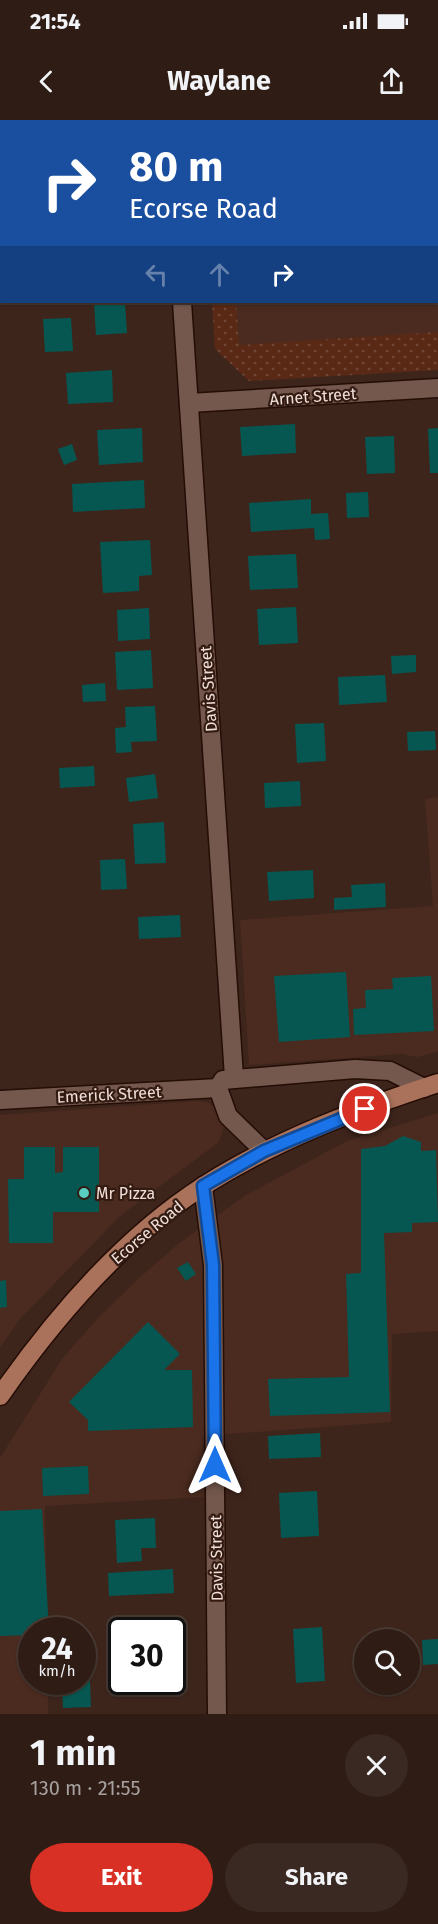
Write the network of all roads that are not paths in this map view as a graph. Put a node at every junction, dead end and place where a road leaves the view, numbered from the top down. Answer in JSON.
{"nodes":[{"id":1,"x":182,"y":303,"type":"edge"},
{"id":2,"x":438,"y":388,"type":"edge"},
{"id":3,"x":189,"y":404,"type":"junction"},
{"id":4,"x":225,"y":1082,"type":"junction"},
{"id":5,"x":431,"y":1086,"type":"edge"},
{"id":6,"x":0,"y":1100,"type":"edge"},
{"id":7,"x":264,"y":1151,"type":"junction"},
{"id":8,"x":203,"y":1186,"type":"junction"},
{"id":9,"x":0,"y":1396,"type":"edge"},
{"id":10,"x":217,"y":1714,"type":"edge"}],
"edges":[{"from":1,"to":3,"type":"street","name":"Davis Street"},
{"from":2,"to":3,"type":"street","name":"Arnet Street"},
{"from":3,"to":4,"type":"street","name":"Davis Street"},
{"from":4,"to":5,"type":"street","name":"Emerick Street"},
{"from":4,"to":6,"type":"street","name":"Emerick Street"},
{"from":4,"to":7,"type":"street","name":"Davis Street"},
{"from":5,"to":7,"type":"main road","name":"Ecorse Road"},
{"from":7,"to":8,"type":"main road","name":"Ecorse Road"},
{"from":8,"to":9,"type":"main road","name":"Ecorse Road"},
{"from":8,"to":10,"type":"street","name":"Davis Street"}]}
